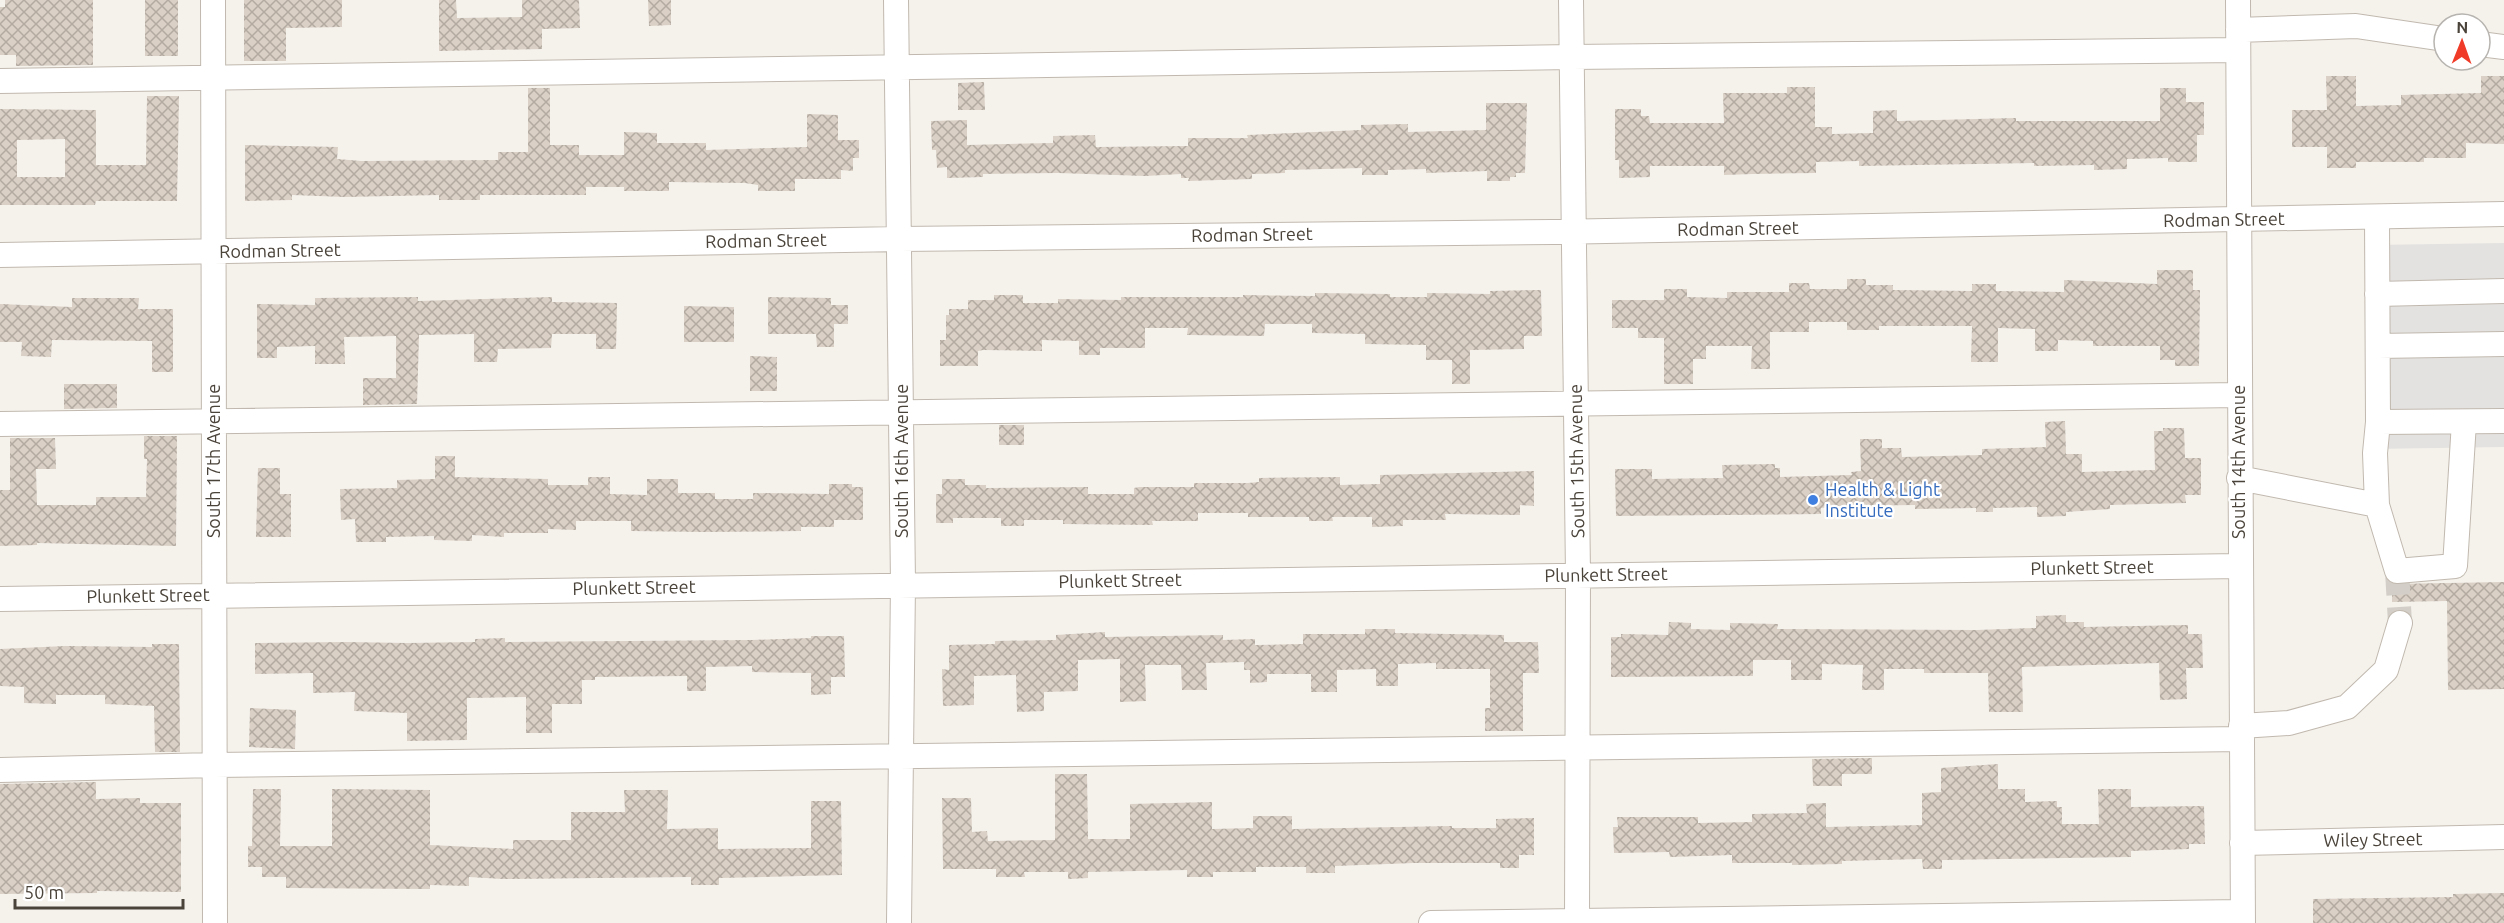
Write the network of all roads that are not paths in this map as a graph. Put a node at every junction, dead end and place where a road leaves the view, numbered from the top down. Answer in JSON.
{"nodes":[{"id":1,"x":213,"y":0,"type":"edge"},
{"id":2,"x":896,"y":0,"type":"edge"},
{"id":3,"x":1571,"y":0,"type":"edge"},
{"id":4,"x":2238,"y":0,"type":"edge"},
{"id":5,"x":2432,"y":37,"type":"edge"},
{"id":6,"x":2238,"y":40,"type":"junction"},
{"id":7,"x":1572,"y":57,"type":"junction"},
{"id":8,"x":897,"y":68,"type":"junction"},
{"id":9,"x":213,"y":76,"type":"junction"},
{"id":10,"x":0,"y":81,"type":"edge"},
{"id":11,"x":2504,"y":214,"type":"edge"},
{"id":12,"x":2377,"y":217,"type":"junction"},
{"id":13,"x":2239,"y":220,"type":"junction"},
{"id":14,"x":1574,"y":232,"type":"junction"},
{"id":15,"x":900,"y":239,"type":"junction"},
{"id":16,"x":212,"y":252,"type":"junction"},
{"id":17,"x":0,"y":255,"type":"edge"},
{"id":18,"x":2504,"y":291,"type":"edge"},
{"id":19,"x":2377,"y":294,"type":"junction"},
{"id":20,"x":2504,"y":344,"type":"edge"},
{"id":21,"x":2378,"y":346,"type":"junction"},
{"id":22,"x":2239,"y":395,"type":"junction"},
{"id":23,"x":1576,"y":403,"type":"junction"},
{"id":24,"x":901,"y":412,"type":"junction"},
{"id":25,"x":213,"y":422,"type":"junction"},
{"id":26,"x":2378,"y":422,"type":"junction"},
{"id":27,"x":2464,"y":422,"type":"junction"},
{"id":28,"x":2504,"y":422,"type":"edge"},
{"id":29,"x":0,"y":424,"type":"edge"},
{"id":30,"x":2239,"y":478,"type":"junction"},
{"id":31,"x":2377,"y":505,"type":"junction"},
{"id":32,"x":2239,"y":566,"type":"junction"},
{"id":33,"x":1578,"y":575,"type":"junction"},
{"id":34,"x":903,"y":584,"type":"junction"},
{"id":35,"x":214,"y":594,"type":"junction"},
{"id":36,"x":0,"y":598,"type":"edge"},
{"id":37,"x":2400,"y":623,"type":"tunnel mouth"},
{"id":38,"x":2241,"y":732,"type":"junction"},
{"id":39,"x":1578,"y":748,"type":"junction"},
{"id":40,"x":901,"y":756,"type":"junction"},
{"id":41,"x":214,"y":765,"type":"junction"},
{"id":42,"x":0,"y":770,"type":"edge"},
{"id":43,"x":2504,"y":837,"type":"edge"},
{"id":44,"x":2242,"y":843,"type":"junction"},
{"id":45,"x":2243,"y":917,"type":"edge"},
{"id":46,"x":1577,"y":922,"type":"edge"},
{"id":47,"x":215,"y":923,"type":"edge"},
{"id":48,"x":899,"y":923,"type":"edge"},
{"id":49,"x":1431,"y":923,"type":"edge"}],
"edges":[{"from":1,"to":9,"type":"street","name":"South 17th Avenue"},
{"from":2,"to":8,"type":"street","name":"South 16th Avenue"},
{"from":3,"to":7,"type":"street","name":"South 15th Avenue"},
{"from":4,"to":6,"type":"street","name":"South 14th Avenue"},
{"from":5,"to":6,"type":"street"},
{"from":6,"to":7,"type":"street"},
{"from":6,"to":13,"type":"street","name":"South 14th Avenue"},
{"from":7,"to":8,"type":"street"},
{"from":7,"to":14,"type":"street","name":"South 15th Avenue"},
{"from":8,"to":9,"type":"street"},
{"from":8,"to":15,"type":"street","name":"South 16th Avenue"},
{"from":9,"to":10,"type":"street"},
{"from":9,"to":16,"type":"street","name":"South 17th Avenue"},
{"from":11,"to":12,"type":"street","name":"Rodman Street"},
{"from":12,"to":13,"type":"street","name":"Rodman Street"},
{"from":12,"to":19,"type":"street"},
{"from":13,"to":14,"type":"street","name":"Rodman Street"},
{"from":13,"to":22,"type":"street","name":"South 14th Avenue"},
{"from":14,"to":15,"type":"street","name":"Rodman Street"},
{"from":14,"to":23,"type":"street","name":"South 15th Avenue"},
{"from":15,"to":16,"type":"street","name":"Rodman Street"},
{"from":15,"to":24,"type":"street","name":"South 16th Avenue"},
{"from":16,"to":17,"type":"street","name":"Rodman Street"},
{"from":16,"to":25,"type":"street","name":"South 17th Avenue"},
{"from":18,"to":19,"type":"street"},
{"from":19,"to":21,"type":"street"},
{"from":20,"to":21,"type":"street"},
{"from":21,"to":26,"type":"street"},
{"from":22,"to":23,"type":"street"},
{"from":22,"to":30,"type":"street","name":"South 14th Avenue"},
{"from":23,"to":24,"type":"street"},
{"from":23,"to":33,"type":"street","name":"South 15th Avenue"},
{"from":24,"to":25,"type":"street"},
{"from":24,"to":34,"type":"street","name":"South 16th Avenue"},
{"from":25,"to":29,"type":"street"},
{"from":25,"to":35,"type":"street","name":"South 17th Avenue"},
{"from":26,"to":27,"type":"street"},
{"from":26,"to":31,"type":"street"},
{"from":27,"to":28,"type":"street"},
{"from":27,"to":31,"type":"street"},
{"from":30,"to":31,"type":"street"},
{"from":30,"to":32,"type":"street","name":"South 14th Avenue"},
{"from":32,"to":33,"type":"street","name":"Plunkett Street"},
{"from":32,"to":38,"type":"street","name":"South 14th Avenue"},
{"from":33,"to":34,"type":"street","name":"Plunkett Street"},
{"from":33,"to":39,"type":"street","name":"South 15th Avenue"},
{"from":34,"to":35,"type":"street","name":"Plunkett Street"},
{"from":34,"to":40,"type":"street","name":"South 16th Avenue"},
{"from":35,"to":36,"type":"street","name":"Plunkett Street"},
{"from":35,"to":41,"type":"street","name":"South 17th Avenue"},
{"from":37,"to":38,"type":"street"},
{"from":38,"to":39,"type":"street"},
{"from":38,"to":44,"type":"street","name":"South 14th Avenue"},
{"from":39,"to":40,"type":"street"},
{"from":39,"to":46,"type":"street","name":"South 15th Avenue"},
{"from":40,"to":41,"type":"street"},
{"from":40,"to":48,"type":"street","name":"South 16th Avenue"},
{"from":41,"to":42,"type":"street"},
{"from":41,"to":47,"type":"street","name":"South 17th Avenue"},
{"from":43,"to":44,"type":"street","name":"Wiley Street"},
{"from":44,"to":45,"type":"street","name":"South 14th Avenue"},
{"from":45,"to":46,"type":"street"},
{"from":46,"to":49,"type":"street"}]}
